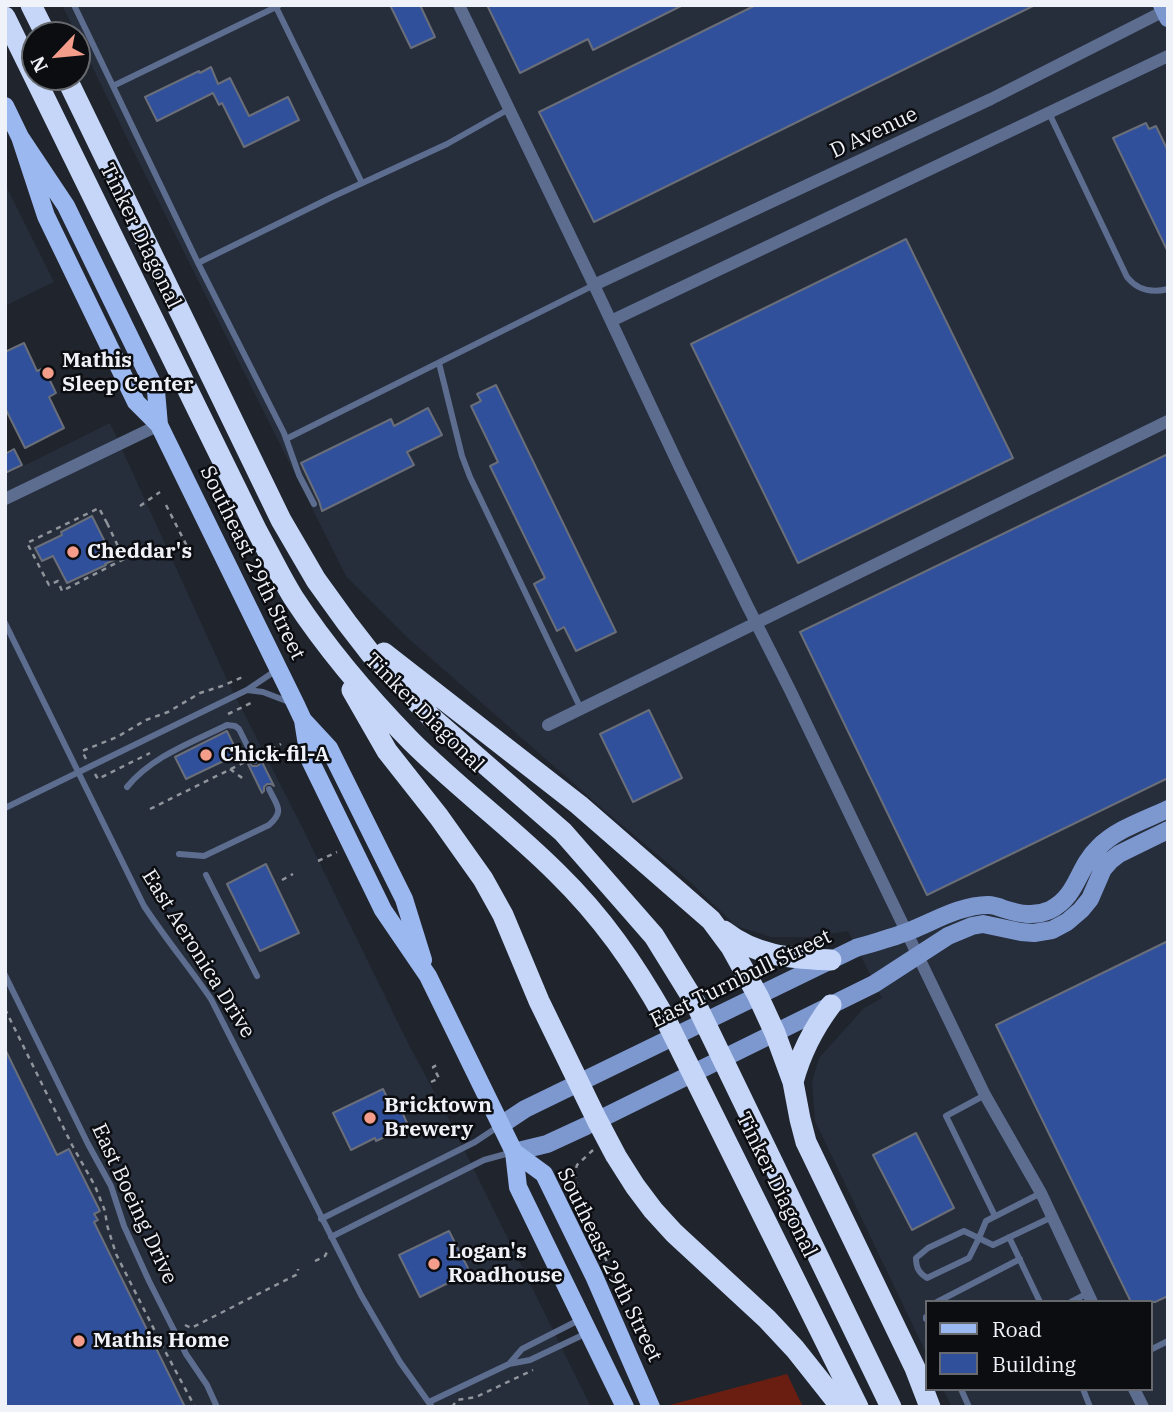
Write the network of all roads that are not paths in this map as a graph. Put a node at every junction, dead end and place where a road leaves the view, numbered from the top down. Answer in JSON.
{"nodes":[{"id":1,"x":31,"y":5,"type":"edge"},
{"id":2,"x":74,"y":5,"type":"edge"},
{"id":3,"x":459,"y":5,"type":"edge"},
{"id":4,"x":277,"y":6,"type":"edge"},
{"id":5,"x":1165,"y":11,"type":"edge"},
{"id":6,"x":5,"y":17,"type":"edge"},
{"id":7,"x":39,"y":21,"type":"edge"},
{"id":8,"x":1168,"y":56,"type":"edge"},
{"id":9,"x":113,"y":86,"type":"junction"},
{"id":10,"x":73,"y":91,"type":"edge"},
{"id":11,"x":5,"y":106,"type":"edge"},
{"id":12,"x":509,"y":109,"type":"junction"},
{"id":13,"x":1049,"y":113,"type":"junction"},
{"id":14,"x":362,"y":183,"type":"junction"},
{"id":15,"x":198,"y":263,"type":"junction"},
{"id":16,"x":594,"y":285,"type":"junction"},
{"id":17,"x":1168,"y":289,"type":"edge"},
{"id":18,"x":611,"y":321,"type":"junction"},
{"id":19,"x":439,"y":363,"type":"junction"},
{"id":20,"x":1168,"y":421,"type":"edge"},
{"id":21,"x":159,"y":425,"type":"junction"},
{"id":22,"x":286,"y":439,"type":"junction"},
{"id":23,"x":5,"y":499,"type":"edge"},
{"id":24,"x":314,"y":504,"type":"dead end"},
{"id":25,"x":5,"y":623,"type":"edge"},
{"id":26,"x":347,"y":623,"type":"junction"},
{"id":27,"x":756,"y":624,"type":"junction"},
{"id":28,"x":323,"y":640,"type":"junction"},
{"id":29,"x":278,"y":669,"type":"junction"},
{"id":30,"x":247,"y":690,"type":"junction"},
{"id":31,"x":581,"y":709,"type":"junction"},
{"id":32,"x":300,"y":713,"type":"junction"},
{"id":33,"x":548,"y":725,"type":"dead end"},
{"id":34,"x":254,"y":759,"type":"road end"},
{"id":35,"x":78,"y":772,"type":"junction"},
{"id":36,"x":128,"y":787,"type":"dead end"},
{"id":37,"x":269,"y":789,"type":"dead end"},
{"id":38,"x":5,"y":808,"type":"edge"},
{"id":39,"x":1168,"y":809,"type":"edge"},
{"id":40,"x":1168,"y":830,"type":"edge"},
{"id":41,"x":180,"y":854,"type":"dead end"},
{"id":42,"x":206,"y":875,"type":"dead end"},
{"id":43,"x":711,"y":920,"type":"junction"},
{"id":44,"x":907,"y":932,"type":"junction"},
{"id":45,"x":918,"y":955,"type":"junction"},
{"id":46,"x":831,"y":960,"type":"junction"},
{"id":47,"x":5,"y":975,"type":"edge"},
{"id":48,"x":257,"y":976,"type":"dead end"},
{"id":49,"x":758,"y":996,"type":"junction"},
{"id":50,"x":831,"y":1004,"type":"junction"},
{"id":51,"x":775,"y":1033,"type":"junction"},
{"id":52,"x":793,"y":1082,"type":"junction"},
{"id":53,"x":579,"y":1083,"type":"junction"},
{"id":54,"x":985,"y":1095,"type":"junction"},
{"id":55,"x":597,"y":1121,"type":"junction"},
{"id":56,"x":501,"y":1125,"type":"junction"},
{"id":57,"x":514,"y":1152,"type":"junction"},
{"id":58,"x":1041,"y":1194,"type":"junction"},
{"id":59,"x":995,"y":1216,"type":"junction"},
{"id":60,"x":1052,"y":1217,"type":"junction"},
{"id":61,"x":321,"y":1219,"type":"junction"},
{"id":62,"x":331,"y":1237,"type":"junction"},
{"id":63,"x":1009,"y":1237,"type":"junction"},
{"id":64,"x":979,"y":1238,"type":"junction"},
{"id":65,"x":1020,"y":1259,"type":"junction"},
{"id":66,"x":1090,"y":1298,"type":"edge"},
{"id":67,"x":941,"y":1300,"type":"edge"},
{"id":68,"x":1039,"y":1300,"type":"edge"},
{"id":69,"x":586,"y":1325,"type":"junction"},
{"id":70,"x":1168,"y":1341,"type":"edge"},
{"id":71,"x":1152,"y":1349,"type":"edge"},
{"id":72,"x":509,"y":1364,"type":"junction"},
{"id":73,"x":962,"y":1391,"type":"edge"},
{"id":74,"x":1135,"y":1391,"type":"edge"},
{"id":75,"x":431,"y":1405,"type":"edge"},
{"id":76,"x":217,"y":1407,"type":"edge"},
{"id":77,"x":625,"y":1407,"type":"edge"},
{"id":78,"x":651,"y":1407,"type":"edge"},
{"id":79,"x":841,"y":1407,"type":"edge"},
{"id":80,"x":858,"y":1407,"type":"edge"},
{"id":81,"x":891,"y":1407,"type":"edge"},
{"id":82,"x":930,"y":1407,"type":"edge"},
{"id":83,"x":969,"y":1407,"type":"edge"},
{"id":84,"x":1143,"y":1407,"type":"edge"}],
"edges":[{"from":1,"to":7,"type":"highway"},
{"from":2,"to":9,"type":"lane"},
{"from":3,"to":12,"type":"street"},
{"from":4,"to":9,"type":"lane"},
{"from":4,"to":14,"type":"lane"},
{"from":5,"to":16,"type":"street","name":"D Avenue"},
{"from":6,"to":28,"type":"highway","name":"Tinker Diagonal"},
{"from":8,"to":13,"type":"street"},
{"from":9,"to":15,"type":"lane"},
{"from":10,"to":26,"type":"highway","name":"Tinker Diagonal"},
{"from":11,"to":21,"type":"main road","name":"Southeast 29th Street"},
{"from":12,"to":14,"type":"lane"},
{"from":12,"to":16,"type":"street"},
{"from":13,"to":17,"type":"lane"},
{"from":13,"to":18,"type":"street"},
{"from":14,"to":15,"type":"lane"},
{"from":15,"to":22,"type":"lane"},
{"from":16,"to":18,"type":"street"},
{"from":16,"to":19,"type":"lane"},
{"from":18,"to":27,"type":"street"},
{"from":19,"to":22,"type":"lane"},
{"from":19,"to":31,"type":"lane"},
{"from":20,"to":27,"type":"street"},
{"from":21,"to":23,"type":"street"},
{"from":21,"to":29,"type":"main road","name":"Southeast 29th Street"},
{"from":22,"to":24,"type":"lane"},
{"from":25,"to":35,"type":"lane","name":"East Aeronica Drive"},
{"from":26,"to":43,"type":"highway"},
{"from":26,"to":81,"type":"highway","name":"Tinker Diagonal"},
{"from":27,"to":31,"type":"street"},
{"from":27,"to":44,"type":"street"},
{"from":28,"to":53,"type":"highway"},
{"from":28,"to":80,"type":"highway","name":"Tinker Diagonal"},
{"from":29,"to":30,"type":"lane"},
{"from":29,"to":32,"type":"main road","name":"Southeast 29th Street"},
{"from":30,"to":32,"type":"lane"},
{"from":30,"to":35,"type":"lane"},
{"from":31,"to":33,"type":"street"},
{"from":32,"to":56,"type":"main road","name":"Southeast 29th Street"},
{"from":34,"to":36,"type":"lane"},
{"from":35,"to":38,"type":"lane"},
{"from":35,"to":61,"type":"lane","name":"East Aeronica Drive"},
{"from":37,"to":41,"type":"lane"},
{"from":39,"to":44,"type":"street","name":"East Turnbull Street"},
{"from":40,"to":45,"type":"street"},
{"from":42,"to":48,"type":"lane"},
{"from":43,"to":46,"type":"highway"},
{"from":43,"to":49,"type":"highway"},
{"from":44,"to":45,"type":"street"},
{"from":44,"to":46,"type":"street","name":"East Turnbull Street"},
{"from":45,"to":50,"type":"street"},
{"from":45,"to":54,"type":"street"},
{"from":46,"to":49,"type":"street","name":"East Turnbull Street"},
{"from":47,"to":76,"type":"lane","name":"East Boeing Drive"},
{"from":49,"to":51,"type":"highway"},
{"from":49,"to":53,"type":"street","name":"East Turnbull Street"},
{"from":50,"to":51,"type":"street"},
{"from":50,"to":52,"type":"highway"},
{"from":51,"to":52,"type":"highway"},
{"from":51,"to":55,"type":"street"},
{"from":52,"to":82,"type":"highway"},
{"from":53,"to":55,"type":"highway"},
{"from":53,"to":56,"type":"street","name":"East Turnbull Street"},
{"from":54,"to":58,"type":"street"},
{"from":54,"to":59,"type":"lane"},
{"from":55,"to":57,"type":"street"},
{"from":55,"to":79,"type":"highway"},
{"from":56,"to":57,"type":"main road","name":"Southeast 29th Street"},
{"from":56,"to":61,"type":"lane","name":"East Turnbull Street"},
{"from":57,"to":62,"type":"lane"},
{"from":57,"to":69,"type":"main road","name":"Southeast 29th Street"},
{"from":57,"to":78,"type":"main road","name":"Southeast 29th Street"},
{"from":58,"to":59,"type":"lane"},
{"from":58,"to":60,"type":"street"},
{"from":59,"to":64,"type":"lane"},
{"from":60,"to":63,"type":"lane"},
{"from":60,"to":66,"type":"street"},
{"from":61,"to":62,"type":"lane","name":"East Aeronica Drive"},
{"from":62,"to":75,"type":"lane","name":"East Aeronica Drive"},
{"from":63,"to":64,"type":"lane"},
{"from":63,"to":65,"type":"lane"},
{"from":64,"to":64,"type":"lane"},
{"from":65,"to":67,"type":"lane"},
{"from":65,"to":68,"type":"lane"},
{"from":69,"to":72,"type":"lane"},
{"from":69,"to":72,"type":"lane"},
{"from":69,"to":77,"type":"main road","name":"Southeast 29th Street"},
{"from":70,"to":71,"type":"lane"},
{"from":72,"to":75,"type":"lane"},
{"from":73,"to":83,"type":"lane"},
{"from":74,"to":84,"type":"street"}]}
